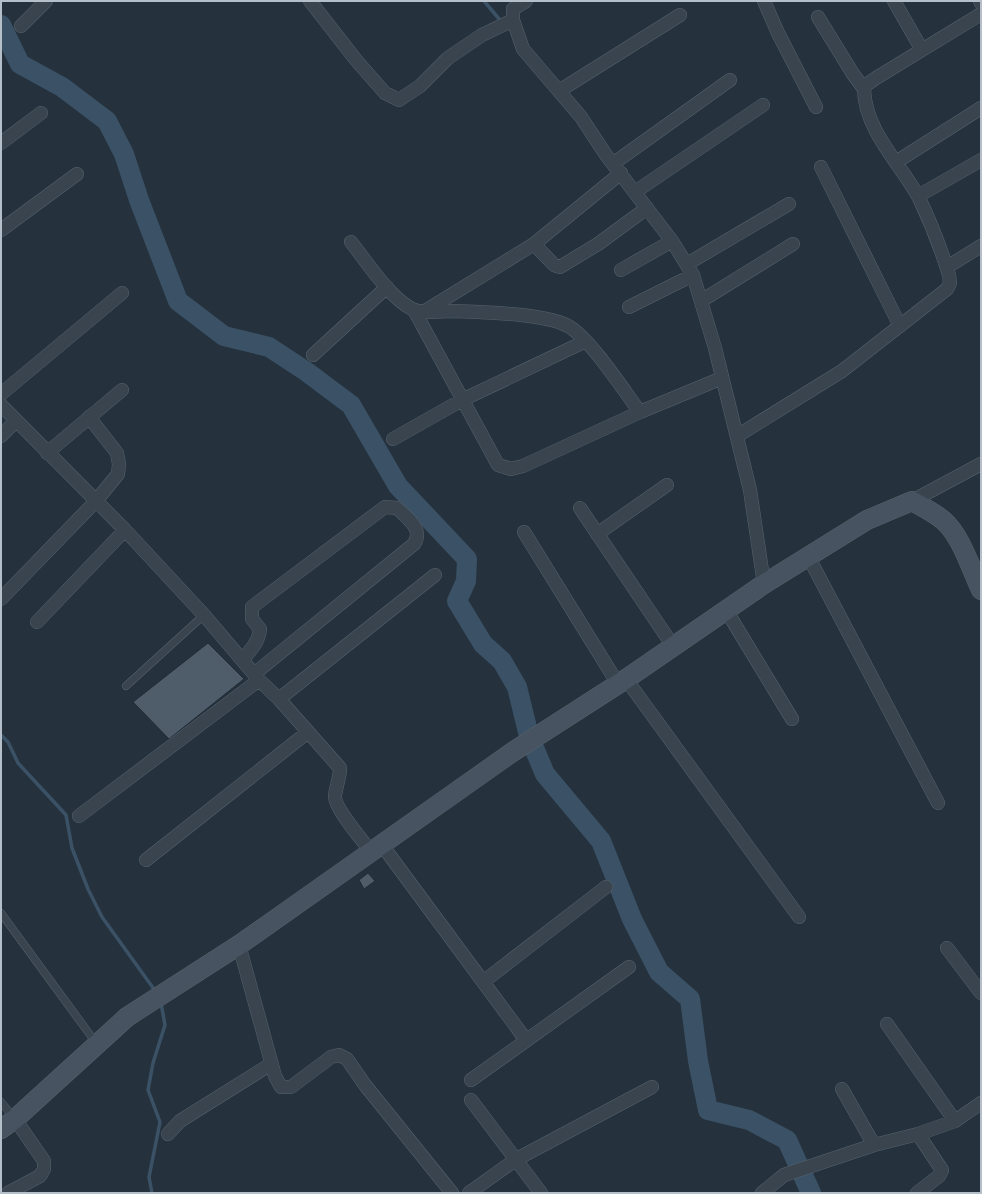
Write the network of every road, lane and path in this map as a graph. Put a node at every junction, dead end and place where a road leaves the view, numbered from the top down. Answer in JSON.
{"nodes":[{"id":1,"x":46,"y":1,"type":"edge"},
{"id":2,"x":310,"y":1,"type":"edge"},
{"id":3,"x":526,"y":1,"type":"edge"},
{"id":4,"x":764,"y":1,"type":"edge"},
{"id":5,"x":894,"y":1,"type":"edge"},
{"id":6,"x":981,"y":14,"type":"edge"},
{"id":7,"x":680,"y":15,"type":"dead end"},
{"id":8,"x":818,"y":17,"type":"dead end"},
{"id":9,"x":513,"y":20,"type":"junction"},
{"id":10,"x":21,"y":26,"type":"dead end"},
{"id":11,"x":922,"y":50,"type":"junction"},
{"id":12,"x":730,"y":80,"type":"dead end"},
{"id":13,"x":864,"y":89,"type":"junction"},
{"id":14,"x":559,"y":91,"type":"junction"},
{"id":15,"x":763,"y":105,"type":"dead end"},
{"id":16,"x":816,"y":106,"type":"dead end"},
{"id":17,"x":981,"y":108,"type":"edge"},
{"id":18,"x":41,"y":113,"type":"dead end"},
{"id":19,"x":1,"y":143,"type":"edge"},
{"id":20,"x":981,"y":160,"type":"edge"},
{"id":21,"x":896,"y":162,"type":"junction"},
{"id":22,"x":821,"y":167,"type":"dead end"},
{"id":23,"x":617,"y":168,"type":"junction"},
{"id":24,"x":77,"y":174,"type":"dead end"},
{"id":25,"x":634,"y":192,"type":"junction"},
{"id":26,"x":918,"y":196,"type":"junction"},
{"id":27,"x":789,"y":204,"type":"dead end"},
{"id":28,"x":647,"y":208,"type":"junction"},
{"id":29,"x":1,"y":230,"type":"edge"},
{"id":30,"x":672,"y":241,"type":"junction"},
{"id":31,"x":350,"y":242,"type":"dead end"},
{"id":32,"x":534,"y":244,"type":"junction"},
{"id":33,"x":793,"y":244,"type":"dead end"},
{"id":34,"x":981,"y":246,"type":"edge"},
{"id":35,"x":687,"y":264,"type":"junction"},
{"id":36,"x":947,"y":267,"type":"junction"},
{"id":37,"x":621,"y":270,"type":"dead end"},
{"id":38,"x":693,"y":276,"type":"junction"},
{"id":39,"x":387,"y":287,"type":"junction"},
{"id":40,"x":122,"y":293,"type":"dead end"},
{"id":41,"x":701,"y":300,"type":"junction"},
{"id":42,"x":629,"y":307,"type":"dead end"},
{"id":43,"x":419,"y":311,"type":"junction"},
{"id":44,"x":900,"y":326,"type":"junction"},
{"id":45,"x":586,"y":341,"type":"junction"},
{"id":46,"x":313,"y":355,"type":"dead end"},
{"id":47,"x":722,"y":378,"type":"junction"},
{"id":48,"x":122,"y":390,"type":"dead end"},
{"id":49,"x":1,"y":394,"type":"edge"},
{"id":50,"x":462,"y":400,"type":"junction"},
{"id":51,"x":1,"y":405,"type":"edge"},
{"id":52,"x":640,"y":412,"type":"junction"},
{"id":53,"x":89,"y":417,"type":"junction"},
{"id":54,"x":16,"y":421,"type":"junction"},
{"id":55,"x":1,"y":436,"type":"edge"},
{"id":56,"x":736,"y":436,"type":"junction"},
{"id":57,"x":393,"y":438,"type":"dead end"},
{"id":58,"x":47,"y":453,"type":"junction"},
{"id":59,"x":981,"y":464,"type":"edge"},
{"id":60,"x":667,"y":485,"type":"dead end"},
{"id":61,"x":96,"y":501,"type":"junction"},
{"id":62,"x":912,"y":501,"type":"junction"},
{"id":63,"x":580,"y":508,"type":"dead end"},
{"id":64,"x":125,"y":530,"type":"junction"},
{"id":65,"x":524,"y":532,"type":"dead end"},
{"id":66,"x":597,"y":534,"type":"junction"},
{"id":67,"x":808,"y":556,"type":"junction"},
{"id":68,"x":435,"y":575,"type":"dead end"},
{"id":69,"x":764,"y":584,"type":"junction"},
{"id":70,"x":981,"y":590,"type":"edge"},
{"id":71,"x":1,"y":599,"type":"edge"},
{"id":72,"x":726,"y":610,"type":"junction"},
{"id":73,"x":204,"y":615,"type":"junction"},
{"id":74,"x":37,"y":622,"type":"dead end"},
{"id":75,"x":673,"y":646,"type":"junction"},
{"id":76,"x":242,"y":660,"type":"junction"},
{"id":77,"x":256,"y":677,"type":"junction"},
{"id":78,"x":622,"y":682,"type":"junction"},
{"id":79,"x":126,"y":686,"type":"dead end"},
{"id":80,"x":279,"y":699,"type":"junction"},
{"id":81,"x":792,"y":719,"type":"dead end"},
{"id":82,"x":308,"y":732,"type":"junction"},
{"id":83,"x":938,"y":803,"type":"dead end"},
{"id":84,"x":79,"y":816,"type":"dead end"},
{"id":85,"x":377,"y":849,"type":"junction"},
{"id":86,"x":146,"y":860,"type":"dead end"},
{"id":87,"x":606,"y":887,"type":"dead end"},
{"id":88,"x":1,"y":913,"type":"edge"},
{"id":89,"x":799,"y":917,"type":"dead end"},
{"id":90,"x":239,"y":945,"type":"junction"},
{"id":91,"x":947,"y":948,"type":"dead end"},
{"id":92,"x":629,"y":967,"type":"dead end"},
{"id":93,"x":483,"y":982,"type":"junction"},
{"id":94,"x":981,"y":992,"type":"edge"},
{"id":95,"x":887,"y":1024,"type":"dead end"},
{"id":96,"x":526,"y":1040,"type":"junction"},
{"id":97,"x":98,"y":1044,"type":"junction"},
{"id":98,"x":271,"y":1064,"type":"junction"},
{"id":99,"x":471,"y":1080,"type":"dead end"},
{"id":100,"x":652,"y":1087,"type":"dead end"},
{"id":101,"x":842,"y":1089,"type":"dead end"},
{"id":102,"x":471,"y":1100,"type":"dead end"},
{"id":103,"x":1,"y":1102,"type":"edge"},
{"id":104,"x":981,"y":1103,"type":"edge"},
{"id":105,"x":955,"y":1121,"type":"junction"},
{"id":106,"x":8,"y":1124,"type":"edge"},
{"id":107,"x":168,"y":1134,"type":"dead end"},
{"id":108,"x":918,"y":1134,"type":"junction"},
{"id":109,"x":874,"y":1145,"type":"junction"},
{"id":110,"x":515,"y":1160,"type":"junction"},
{"id":111,"x":8,"y":1193,"type":"edge"},
{"id":112,"x":452,"y":1193,"type":"edge"},
{"id":113,"x":469,"y":1193,"type":"edge"},
{"id":114,"x":541,"y":1193,"type":"edge"},
{"id":115,"x":762,"y":1193,"type":"edge"},
{"id":116,"x":917,"y":1193,"type":"edge"}],
"edges":[{"from":1,"to":10,"type":"street"},
{"from":2,"to":9,"type":"street"},
{"from":3,"to":9,"type":"street"},
{"from":4,"to":16,"type":"street"},
{"from":5,"to":11,"type":"street"},
{"from":6,"to":11,"type":"street"},
{"from":7,"to":14,"type":"street"},
{"from":8,"to":13,"type":"street"},
{"from":9,"to":14,"type":"street"},
{"from":11,"to":13,"type":"street"},
{"from":12,"to":23,"type":"street"},
{"from":13,"to":21,"type":"street"},
{"from":14,"to":23,"type":"street"},
{"from":15,"to":25,"type":"street"},
{"from":17,"to":21,"type":"street"},
{"from":18,"to":19,"type":"street"},
{"from":20,"to":26,"type":"street"},
{"from":21,"to":26,"type":"street"},
{"from":22,"to":44,"type":"street"},
{"from":23,"to":25,"type":"street"},
{"from":23,"to":32,"type":"street"},
{"from":24,"to":29,"type":"street"},
{"from":25,"to":28,"type":"street"},
{"from":26,"to":36,"type":"street"},
{"from":27,"to":35,"type":"street"},
{"from":28,"to":30,"type":"street"},
{"from":28,"to":32,"type":"street"},
{"from":30,"to":35,"type":"street"},
{"from":30,"to":37,"type":"street"},
{"from":31,"to":39,"type":"street"},
{"from":32,"to":43,"type":"street"},
{"from":33,"to":41,"type":"street"},
{"from":34,"to":36,"type":"street"},
{"from":35,"to":38,"type":"street"},
{"from":36,"to":44,"type":"street"},
{"from":38,"to":41,"type":"street"},
{"from":38,"to":42,"type":"street"},
{"from":39,"to":43,"type":"street"},
{"from":39,"to":46,"type":"street"},
{"from":40,"to":49,"type":"street"},
{"from":41,"to":47,"type":"street"},
{"from":43,"to":45,"type":"street"},
{"from":43,"to":50,"type":"street"},
{"from":44,"to":56,"type":"street"},
{"from":45,"to":50,"type":"street"},
{"from":45,"to":52,"type":"street"},
{"from":47,"to":52,"type":"street"},
{"from":47,"to":56,"type":"street"},
{"from":48,"to":53,"type":"street"},
{"from":50,"to":52,"type":"street"},
{"from":50,"to":57,"type":"street"},
{"from":51,"to":54,"type":"street"},
{"from":53,"to":58,"type":"street"},
{"from":53,"to":61,"type":"street"},
{"from":54,"to":55,"type":"street"},
{"from":54,"to":58,"type":"street"},
{"from":56,"to":69,"type":"street"},
{"from":58,"to":61,"type":"street"},
{"from":59,"to":62,"type":"street"},
{"from":60,"to":66,"type":"street"},
{"from":61,"to":64,"type":"street"},
{"from":61,"to":71,"type":"street"},
{"from":62,"to":67,"type":"main road"},
{"from":62,"to":70,"type":"main road"},
{"from":63,"to":66,"type":"street"},
{"from":64,"to":73,"type":"street"},
{"from":64,"to":74,"type":"street"},
{"from":65,"to":78,"type":"street"},
{"from":66,"to":75,"type":"street"},
{"from":67,"to":69,"type":"main road"},
{"from":67,"to":83,"type":"street"},
{"from":68,"to":80,"type":"street"},
{"from":69,"to":72,"type":"main road"},
{"from":72,"to":75,"type":"main road"},
{"from":72,"to":81,"type":"street"},
{"from":73,"to":76,"type":"street"},
{"from":73,"to":79,"type":"lane"},
{"from":75,"to":78,"type":"main road"},
{"from":76,"to":77,"type":"street"},
{"from":76,"to":77,"type":"street"},
{"from":77,"to":80,"type":"street"},
{"from":77,"to":84,"type":"street"},
{"from":78,"to":85,"type":"main road"},
{"from":78,"to":89,"type":"street"},
{"from":80,"to":82,"type":"street"},
{"from":82,"to":85,"type":"street"},
{"from":82,"to":86,"type":"street"},
{"from":85,"to":90,"type":"main road"},
{"from":85,"to":93,"type":"street"},
{"from":87,"to":93,"type":"street"},
{"from":88,"to":97,"type":"lane"},
{"from":90,"to":97,"type":"main road"},
{"from":90,"to":98,"type":"street"},
{"from":91,"to":94,"type":"street"},
{"from":92,"to":96,"type":"street"},
{"from":93,"to":96,"type":"street"},
{"from":95,"to":105,"type":"street"},
{"from":96,"to":99,"type":"street"},
{"from":97,"to":106,"type":"main road"},
{"from":98,"to":107,"type":"street"},
{"from":98,"to":112,"type":"street"},
{"from":100,"to":110,"type":"street"},
{"from":101,"to":109,"type":"street"},
{"from":102,"to":110,"type":"street"},
{"from":103,"to":106,"type":"lane"},
{"from":104,"to":105,"type":"street"},
{"from":105,"to":108,"type":"street"},
{"from":106,"to":111,"type":"street"},
{"from":108,"to":109,"type":"street"},
{"from":108,"to":116,"type":"street"},
{"from":109,"to":115,"type":"street"},
{"from":110,"to":113,"type":"street"},
{"from":110,"to":114,"type":"street"}]}
